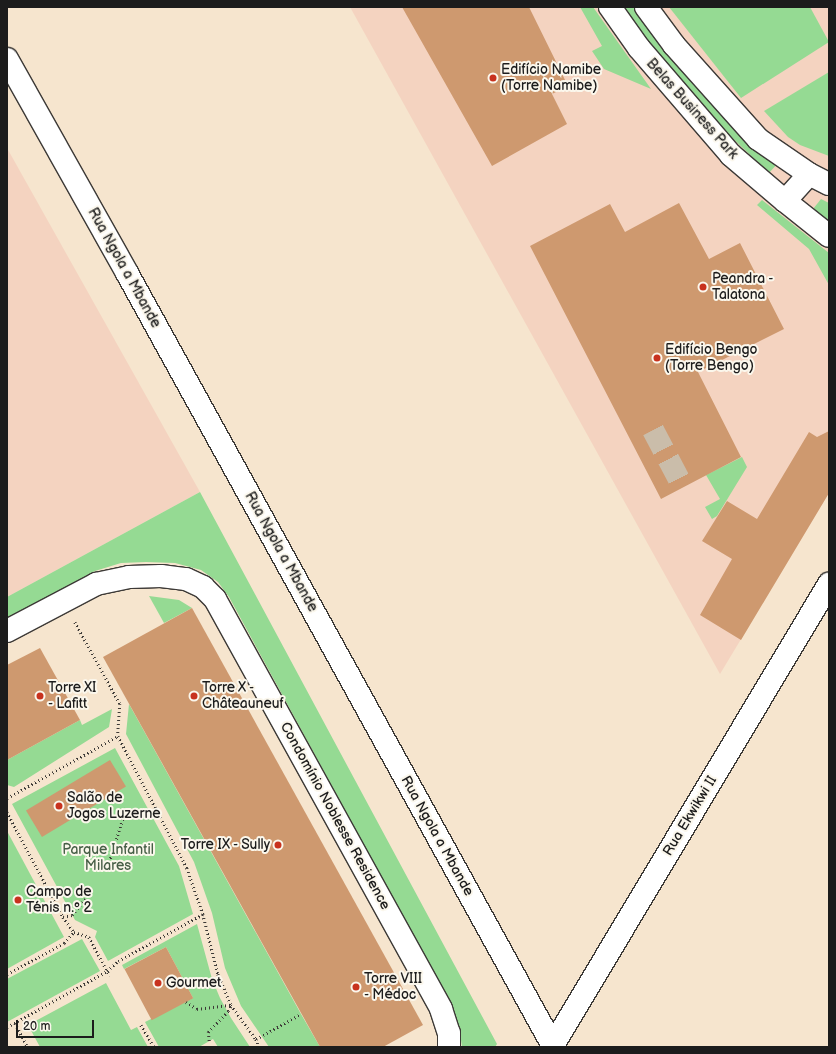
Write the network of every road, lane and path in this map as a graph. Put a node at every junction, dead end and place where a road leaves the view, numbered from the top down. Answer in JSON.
{"nodes":[{"id":1,"x":610,"y":7,"type":"edge"},
{"id":2,"x":646,"y":7,"type":"edge"},
{"id":3,"x":7,"y":59,"type":"edge"},
{"id":4,"x":809,"y":174,"type":"junction"},
{"id":5,"x":829,"y":184,"type":"edge"},
{"id":6,"x":786,"y":201,"type":"junction"},
{"id":7,"x":829,"y":236,"type":"edge"},
{"id":8,"x":829,"y":584,"type":"edge"},
{"id":9,"x":63,"y":600,"type":"junction"},
{"id":10,"x":7,"y":631,"type":"edge"},
{"id":11,"x":118,"y":736,"type":"junction"},
{"id":12,"x":7,"y":798,"type":"edge"},
{"id":13,"x":126,"y":808,"type":"dead end"},
{"id":14,"x":7,"y":812,"type":"edge"},
{"id":15,"x":66,"y":842,"type":"dead end"},
{"id":16,"x":72,"y":854,"type":"dead end"},
{"id":17,"x":109,"y":862,"type":"dead end"},
{"id":18,"x":85,"y":899,"type":"dead end"},
{"id":19,"x":203,"y":914,"type":"junction"},
{"id":20,"x":63,"y":917,"type":"junction"},
{"id":21,"x":74,"y":932,"type":"junction"},
{"id":22,"x":107,"y":972,"type":"junction"},
{"id":23,"x":7,"y":974,"type":"edge"},
{"id":24,"x":110,"y":976,"type":"dead end"},
{"id":25,"x":186,"y":1002,"type":"dead end"},
{"id":26,"x":231,"y":1005,"type":"junction"},
{"id":27,"x":301,"y":1014,"type":"dead end"},
{"id":28,"x":15,"y":1023,"type":"junction"},
{"id":29,"x":141,"y":1024,"type":"dead end"},
{"id":30,"x":7,"y":1027,"type":"edge"},
{"id":31,"x":256,"y":1039,"type":"junction"},
{"id":32,"x":209,"y":1041,"type":"dead end"},
{"id":33,"x":552,"y":1046,"type":"edge"},
{"id":34,"x":28,"y":1047,"type":"edge"},
{"id":35,"x":154,"y":1047,"type":"edge"},
{"id":36,"x":259,"y":1047,"type":"edge"},
{"id":37,"x":449,"y":1047,"type":"edge"}],
"edges":[{"from":1,"to":6,"type":"street","name":"Belas Business Park"},
{"from":2,"to":4,"type":"street","name":"Belas Business Park"},
{"from":3,"to":33,"type":"street","name":"Rua Ngola a Mbande"},
{"from":4,"to":5,"type":"street","name":"Belas Business Park"},
{"from":4,"to":6,"type":"street"},
{"from":6,"to":7,"type":"street","name":"Belas Business Park"},
{"from":8,"to":33,"type":"street","name":"Rua Ekwikwi II"},
{"from":9,"to":10,"type":"street","name":"Condomínio Noblesse Residence"},
{"from":9,"to":11,"type":"path"},
{"from":9,"to":37,"type":"street","name":"Condomínio Noblesse Residence"},
{"from":11,"to":12,"type":"path"},
{"from":11,"to":19,"type":"path"},
{"from":13,"to":17,"type":"path"},
{"from":14,"to":20,"type":"path"},
{"from":15,"to":16,"type":"path"},
{"from":18,"to":20,"type":"path"},
{"from":19,"to":22,"type":"path"},
{"from":19,"to":26,"type":"path"},
{"from":20,"to":21,"type":"path"},
{"from":21,"to":22,"type":"path"},
{"from":21,"to":23,"type":"path"},
{"from":22,"to":24,"type":"path"},
{"from":22,"to":28,"type":"path"},
{"from":25,"to":26,"type":"path"},
{"from":26,"to":31,"type":"path"},
{"from":26,"to":32,"type":"path"},
{"from":27,"to":31,"type":"path"},
{"from":28,"to":30,"type":"path"},
{"from":28,"to":34,"type":"path"},
{"from":29,"to":35,"type":"path"},
{"from":31,"to":36,"type":"path"}]}
